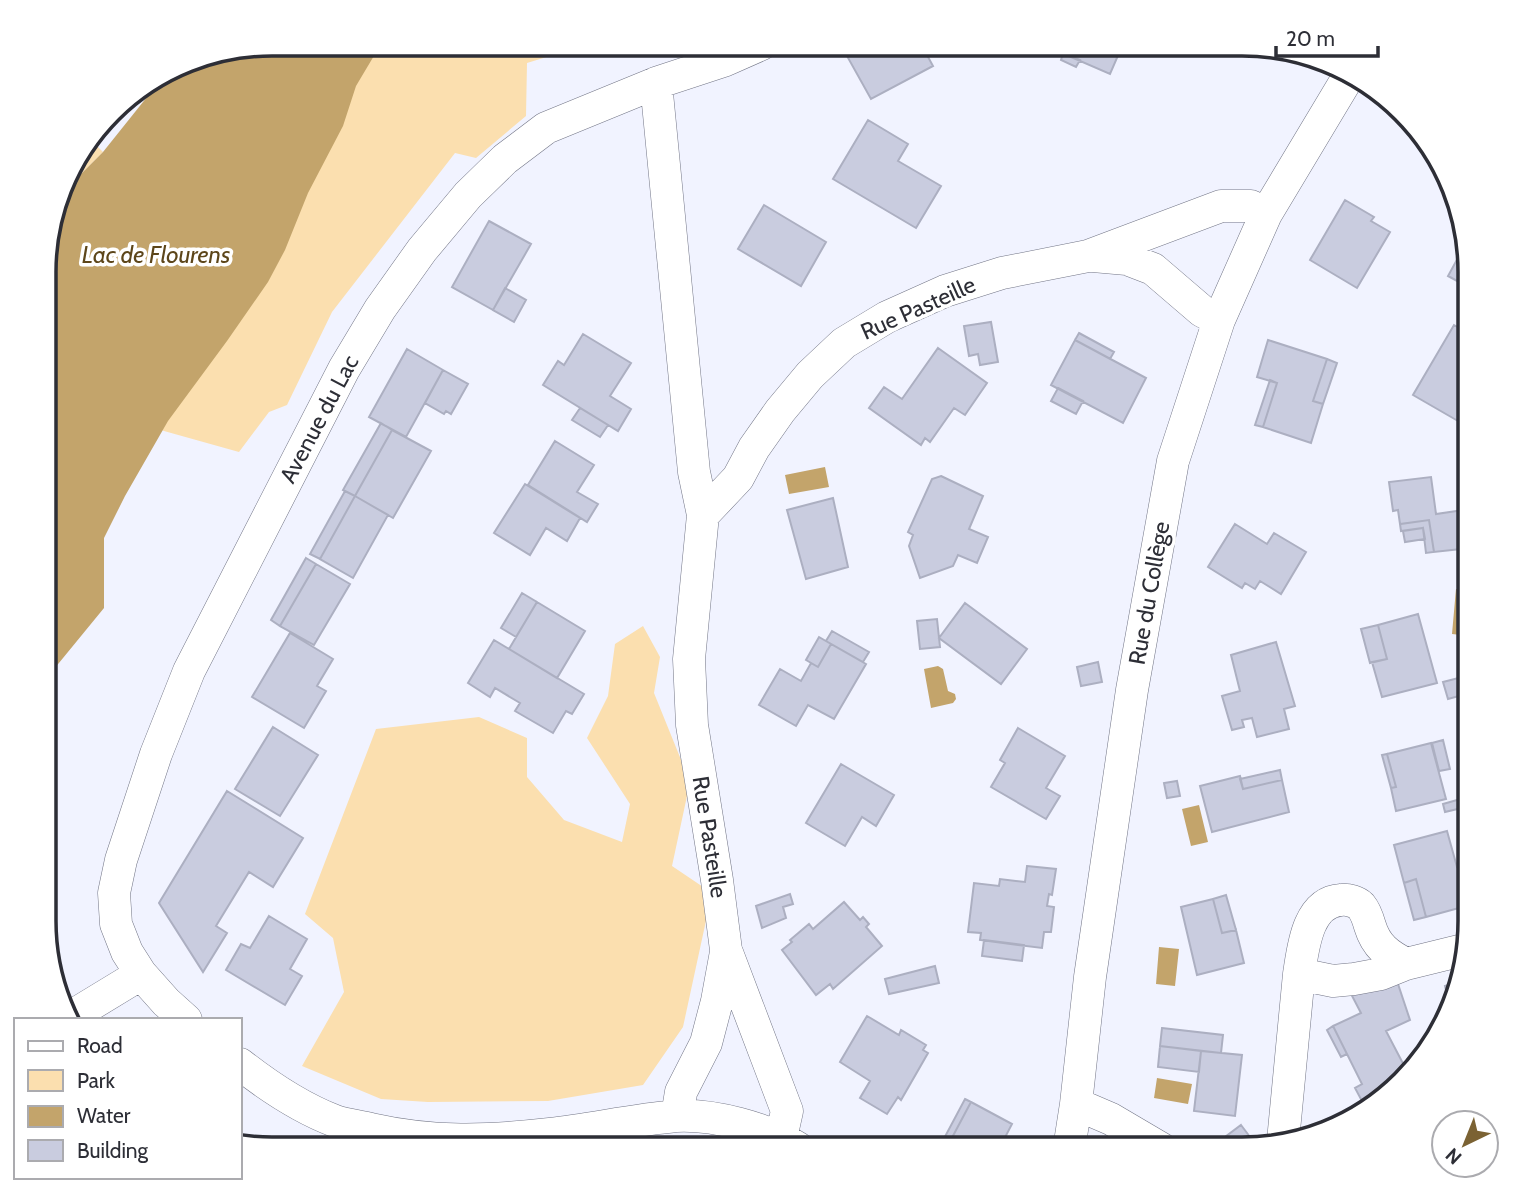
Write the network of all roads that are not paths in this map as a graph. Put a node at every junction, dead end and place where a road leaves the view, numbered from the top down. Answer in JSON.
{"nodes":[{"id":1,"x":735,"y":56,"type":"edge"},
{"id":2,"x":1345,"y":82,"type":"edge"},
{"id":3,"x":656,"y":83,"type":"junction"},
{"id":4,"x":1266,"y":214,"type":"junction"},
{"id":5,"x":1088,"y":256,"type":"junction"},
{"id":6,"x":1220,"y":320,"type":"junction"},
{"id":7,"x":703,"y":515,"type":"junction"},
{"id":8,"x":726,"y":950,"type":"junction"},
{"id":9,"x":1455,"y":952,"type":"edge"},
{"id":10,"x":1406,"y":964,"type":"junction"},
{"id":11,"x":141,"y":974,"type":"junction"},
{"id":12,"x":1299,"y":974,"type":"junction"},
{"id":13,"x":77,"y":1013,"type":"edge"},
{"id":14,"x":184,"y":1018,"type":"edge"},
{"id":15,"x":242,"y":1066,"type":"edge"},
{"id":16,"x":1076,"y":1104,"type":"junction"},
{"id":17,"x":677,"y":1116,"type":"junction"},
{"id":18,"x":1284,"y":1133,"type":"edge"},
{"id":19,"x":334,"y":1135,"type":"edge"},
{"id":20,"x":416,"y":1137,"type":"edge"},
{"id":21,"x":506,"y":1137,"type":"edge"},
{"id":22,"x":772,"y":1137,"type":"edge"},
{"id":23,"x":789,"y":1137,"type":"edge"},
{"id":24,"x":1071,"y":1137,"type":"edge"},
{"id":25,"x":1142,"y":1137,"type":"edge"}],
"edges":[{"from":1,"to":3,"type":"street","name":"Avenue du Lac"},
{"from":2,"to":4,"type":"street","name":"Rue du Collège"},
{"from":3,"to":7,"type":"street","name":"Rue Pasteille"},
{"from":3,"to":11,"type":"street","name":"Avenue du Lac"},
{"from":4,"to":5,"type":"street","name":"Rue Pasteille"},
{"from":4,"to":6,"type":"street","name":"Rue du Collège"},
{"from":5,"to":6,"type":"street","name":"Rue Pasteille"},
{"from":5,"to":7,"type":"street","name":"Rue Pasteille"},
{"from":6,"to":16,"type":"street","name":"Rue du Collège"},
{"from":7,"to":8,"type":"street","name":"Rue Pasteille"},
{"from":8,"to":17,"type":"street","name":"Rue Pasteille"},
{"from":8,"to":23,"type":"street","name":"Rue Pasteille"},
{"from":9,"to":10,"type":"street"},
{"from":10,"to":12,"type":"street"},
{"from":10,"to":12,"type":"street"},
{"from":11,"to":13,"type":"street"},
{"from":11,"to":14,"type":"street","name":"Avenue du Lac"},
{"from":12,"to":18,"type":"street"},
{"from":15,"to":19,"type":"street"},
{"from":16,"to":24,"type":"street","name":"Rue du Collège"},
{"from":16,"to":25,"type":"street"},
{"from":17,"to":21,"type":"street"},
{"from":17,"to":22,"type":"street"},
{"from":19,"to":20,"type":"street"}]}
